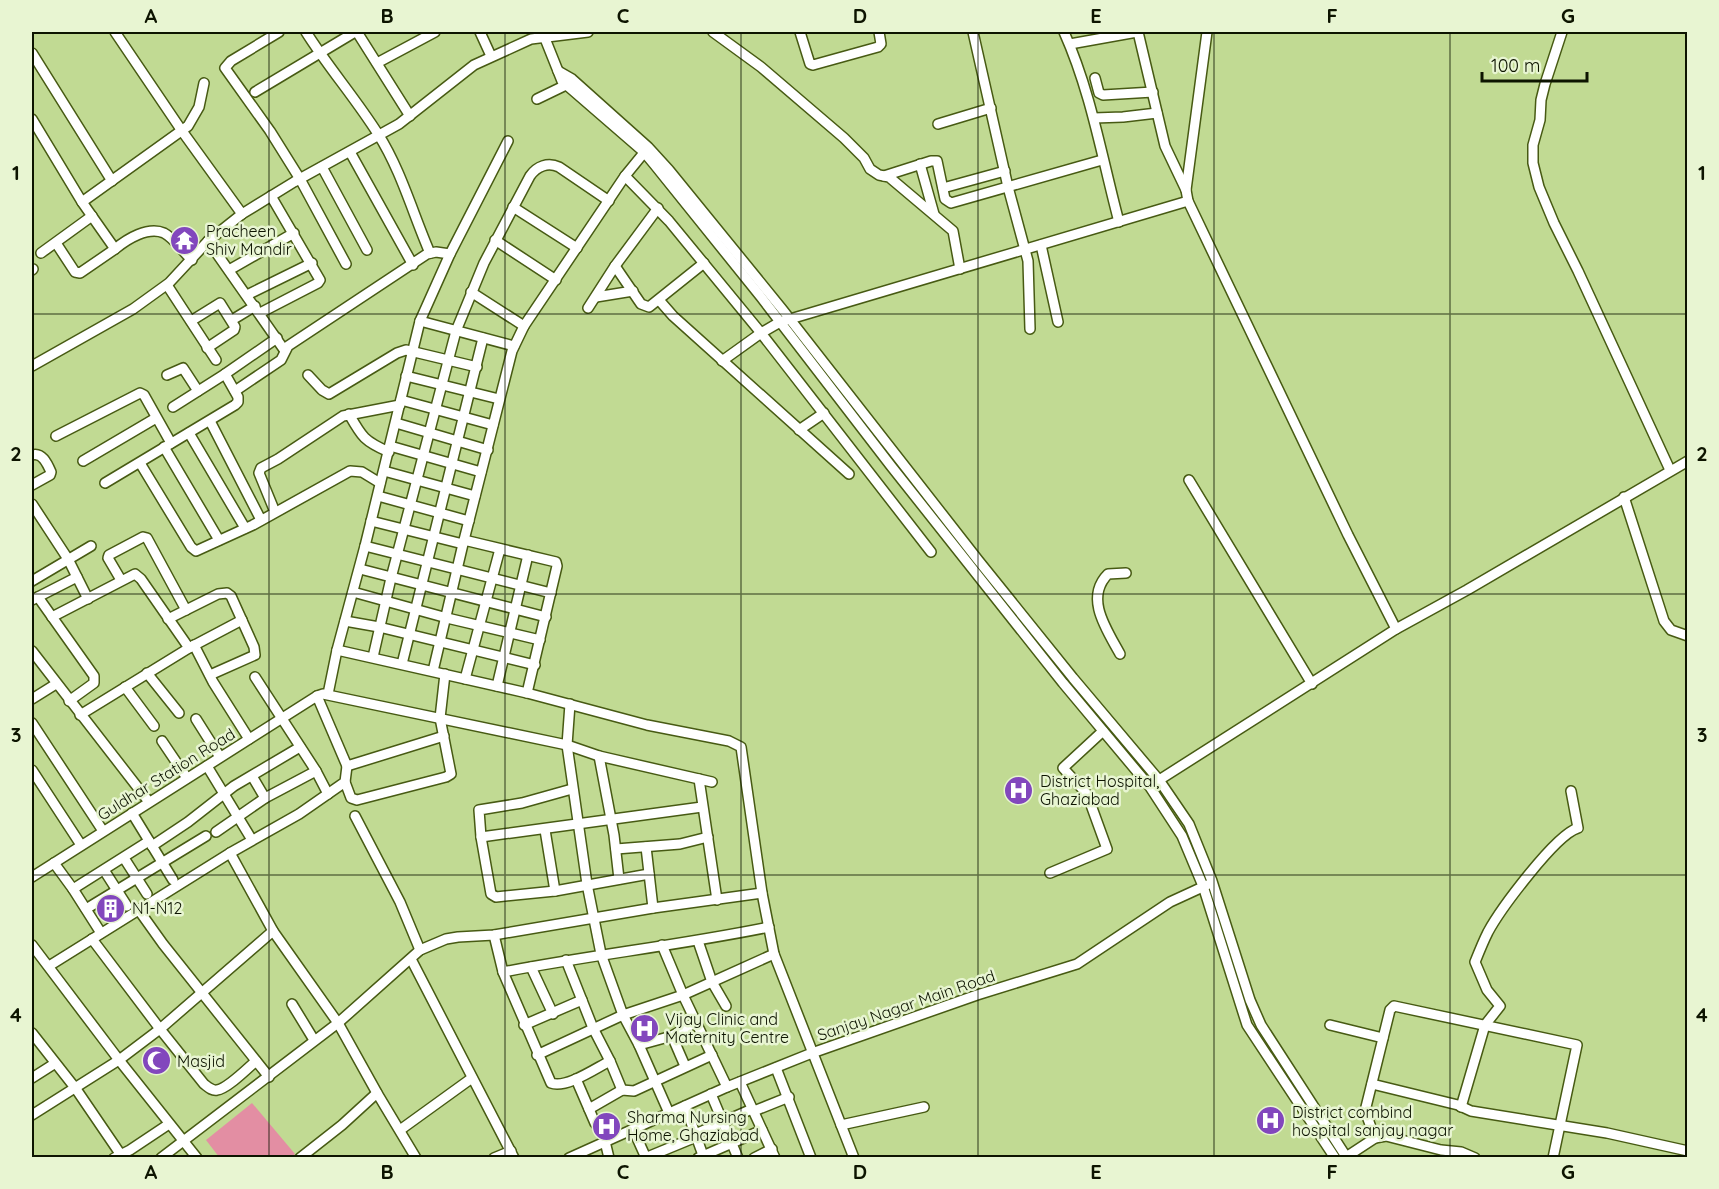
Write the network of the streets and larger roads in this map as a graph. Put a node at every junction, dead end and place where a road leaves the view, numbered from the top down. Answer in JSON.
{"nodes":[{"id":1,"x":115,"y":32,"type":"edge"},
{"id":2,"x":279,"y":32,"type":"edge"},
{"id":3,"x":306,"y":32,"type":"edge"},
{"id":4,"x":356,"y":32,"type":"edge"},
{"id":5,"x":435,"y":32,"type":"edge"},
{"id":6,"x":480,"y":32,"type":"edge"},
{"id":7,"x":588,"y":32,"type":"edge"},
{"id":8,"x":713,"y":32,"type":"edge"},
{"id":9,"x":800,"y":32,"type":"edge"},
{"id":10,"x":879,"y":32,"type":"edge"},
{"id":11,"x":973,"y":32,"type":"edge"},
{"id":12,"x":1064,"y":32,"type":"edge"},
{"id":13,"x":1138,"y":32,"type":"edge"},
{"id":14,"x":1207,"y":32,"type":"edge"},
{"id":15,"x":1562,"y":32,"type":"edge"},
{"id":16,"x":544,"y":36,"type":"junction"},
{"id":17,"x":1070,"y":44,"type":"junction"},
{"id":18,"x":32,"y":53,"type":"edge"},
{"id":19,"x":319,"y":53,"type":"junction"},
{"id":20,"x":491,"y":56,"type":"junction"},
{"id":21,"x":376,"y":63,"type":"junction"},
{"id":22,"x":558,"y":71,"type":"junction"},
{"id":23,"x":1095,"y":78,"type":"dead end"},
{"id":24,"x":204,"y":83,"type":"dead end"},
{"id":25,"x":566,"y":85,"type":"junction"},
{"id":26,"x":255,"y":92,"type":"dead end"},
{"id":27,"x":1153,"y":92,"type":"junction"},
{"id":28,"x":537,"y":99,"type":"dead end"},
{"id":29,"x":991,"y":108,"type":"junction"},
{"id":30,"x":1157,"y":113,"type":"junction"},
{"id":31,"x":410,"y":116,"type":"junction"},
{"id":32,"x":1094,"y":118,"type":"junction"},
{"id":33,"x":32,"y":119,"type":"edge"},
{"id":34,"x":938,"y":124,"type":"dead end"},
{"id":35,"x":182,"y":131,"type":"junction"},
{"id":36,"x":379,"y":135,"type":"junction"},
{"id":37,"x":508,"y":141,"type":"dead end"},
{"id":38,"x":646,"y":150,"type":"junction"},
{"id":39,"x":350,"y":152,"type":"junction"},
{"id":40,"x":1102,"y":160,"type":"junction"},
{"id":41,"x":920,"y":164,"type":"junction"},
{"id":42,"x":322,"y":167,"type":"junction"},
{"id":43,"x":1005,"y":171,"type":"junction"},
{"id":44,"x":625,"y":176,"type":"junction"},
{"id":45,"x":884,"y":176,"type":"junction"},
{"id":46,"x":300,"y":179,"type":"junction"},
{"id":47,"x":112,"y":181,"type":"junction"},
{"id":48,"x":1008,"y":187,"type":"junction"},
{"id":49,"x":943,"y":188,"type":"junction"},
{"id":50,"x":1186,"y":190,"type":"junction"},
{"id":51,"x":271,"y":196,"type":"junction"},
{"id":52,"x":609,"y":201,"type":"junction"},
{"id":53,"x":1188,"y":201,"type":"junction"},
{"id":54,"x":82,"y":202,"type":"junction"},
{"id":55,"x":513,"y":207,"type":"junction"},
{"id":56,"x":658,"y":208,"type":"junction"},
{"id":57,"x":242,"y":214,"type":"junction"},
{"id":58,"x":934,"y":215,"type":"junction"},
{"id":59,"x":92,"y":216,"type":"junction"},
{"id":60,"x":1119,"y":222,"type":"junction"},
{"id":61,"x":294,"y":233,"type":"junction"},
{"id":62,"x":495,"y":240,"type":"junction"},
{"id":63,"x":208,"y":241,"type":"junction"},
{"id":64,"x":56,"y":243,"type":"junction"},
{"id":65,"x":1041,"y":245,"type":"junction"},
{"id":66,"x":578,"y":248,"type":"junction"},
{"id":67,"x":115,"y":249,"type":"junction"},
{"id":68,"x":367,"y":250,"type":"dead end"},
{"id":69,"x":1025,"y":250,"type":"junction"},
{"id":70,"x":41,"y":253,"type":"dead end"},
{"id":71,"x":430,"y":253,"type":"junction"},
{"id":72,"x":450,"y":254,"type":"junction"},
{"id":73,"x":192,"y":260,"type":"junction"},
{"id":74,"x":312,"y":263,"type":"junction"},
{"id":75,"x":704,"y":263,"type":"junction"},
{"id":76,"x":346,"y":264,"type":"dead end"},
{"id":77,"x":413,"y":265,"type":"junction"},
{"id":78,"x":615,"y":266,"type":"junction"},
{"id":79,"x":960,"y":269,"type":"junction"},
{"id":80,"x":229,"y":270,"type":"junction"},
{"id":81,"x":556,"y":280,"type":"junction"},
{"id":82,"x":167,"y":285,"type":"junction"},
{"id":83,"x":633,"y":291,"type":"junction"},
{"id":84,"x":471,"y":292,"type":"junction"},
{"id":85,"x":247,"y":295,"type":"junction"},
{"id":86,"x":596,"y":297,"type":"junction"},
{"id":87,"x":659,"y":300,"type":"junction"},
{"id":88,"x":588,"y":308,"type":"dead end"},
{"id":89,"x":257,"y":310,"type":"junction"},
{"id":90,"x":232,"y":320,"type":"junction"},
{"id":91,"x":785,"y":320,"type":"junction"},
{"id":92,"x":191,"y":321,"type":"junction"},
{"id":93,"x":420,"y":321,"type":"junction"},
{"id":94,"x":1058,"y":322,"type":"dead end"},
{"id":95,"x":524,"y":326,"type":"junction"},
{"id":96,"x":1030,"y":329,"type":"dead end"},
{"id":97,"x":456,"y":331,"type":"junction"},
{"id":98,"x":761,"y":333,"type":"junction"},
{"id":99,"x":277,"y":338,"type":"junction"},
{"id":100,"x":483,"y":338,"type":"junction"},
{"id":101,"x":514,"y":346,"type":"junction"},
{"id":102,"x":207,"y":348,"type":"junction"},
{"id":103,"x":411,"y":350,"type":"junction"},
{"id":104,"x":285,"y":351,"type":"junction"},
{"id":105,"x":216,"y":360,"type":"dead end"},
{"id":106,"x":447,"y":360,"type":"junction"},
{"id":107,"x":722,"y":361,"type":"junction"},
{"id":108,"x":32,"y":364,"type":"edge"},
{"id":109,"x":477,"y":367,"type":"junction"},
{"id":110,"x":225,"y":374,"type":"junction"},
{"id":111,"x":167,"y":375,"type":"dead end"},
{"id":112,"x":308,"y":375,"type":"dead end"},
{"id":113,"x":406,"y":376,"type":"junction"},
{"id":114,"x":441,"y":385,"type":"junction"},
{"id":115,"x":198,"y":391,"type":"junction"},
{"id":116,"x":235,"y":391,"type":"junction"},
{"id":117,"x":471,"y":391,"type":"junction"},
{"id":118,"x":499,"y":399,"type":"junction"},
{"id":119,"x":400,"y":403,"type":"junction"},
{"id":120,"x":173,"y":407,"type":"dead end"},
{"id":121,"x":435,"y":409,"type":"junction"},
{"id":122,"x":824,"y":413,"type":"junction"},
{"id":123,"x":349,"y":414,"type":"junction"},
{"id":124,"x":465,"y":416,"type":"junction"},
{"id":125,"x":156,"y":418,"type":"junction"},
{"id":126,"x":210,"y":421,"type":"junction"},
{"id":127,"x":396,"y":423,"type":"junction"},
{"id":128,"x":493,"y":425,"type":"junction"},
{"id":129,"x":799,"y":430,"type":"junction"},
{"id":130,"x":189,"y":433,"type":"junction"},
{"id":131,"x":430,"y":433,"type":"junction"},
{"id":132,"x":56,"y":436,"type":"dead end"},
{"id":133,"x":459,"y":440,"type":"junction"},
{"id":134,"x":167,"y":445,"type":"junction"},
{"id":135,"x":389,"y":449,"type":"junction"},
{"id":136,"x":488,"y":450,"type":"junction"},
{"id":137,"x":32,"y":455,"type":"edge"},
{"id":138,"x":423,"y":455,"type":"junction"},
{"id":139,"x":83,"y":461,"type":"dead end"},
{"id":140,"x":1688,"y":461,"type":"edge"},
{"id":141,"x":140,"y":463,"type":"junction"},
{"id":142,"x":452,"y":465,"type":"junction"},
{"id":143,"x":1670,"y":470,"type":"junction"},
{"id":144,"x":384,"y":471,"type":"junction"},
{"id":145,"x":481,"y":472,"type":"junction"},
{"id":146,"x":849,"y":474,"type":"dead end"},
{"id":147,"x":417,"y":479,"type":"junction"},
{"id":148,"x":1189,"y":480,"type":"dead end"},
{"id":149,"x":105,"y":483,"type":"dead end"},
{"id":150,"x":380,"y":483,"type":"junction"},
{"id":151,"x":32,"y":485,"type":"edge"},
{"id":152,"x":447,"y":488,"type":"junction"},
{"id":153,"x":378,"y":496,"type":"junction"},
{"id":154,"x":475,"y":496,"type":"junction"},
{"id":155,"x":1624,"y":497,"type":"junction"},
{"id":156,"x":32,"y":504,"type":"edge"},
{"id":157,"x":411,"y":505,"type":"junction"},
{"id":158,"x":276,"y":512,"type":"junction"},
{"id":159,"x":440,"y":514,"type":"junction"},
{"id":160,"x":261,"y":520,"type":"junction"},
{"id":161,"x":371,"y":521,"type":"junction"},
{"id":162,"x":469,"y":521,"type":"junction"},
{"id":163,"x":244,"y":528,"type":"junction"},
{"id":164,"x":405,"y":529,"type":"junction"},
{"id":165,"x":435,"y":538,"type":"junction"},
{"id":166,"x":219,"y":540,"type":"junction"},
{"id":167,"x":463,"y":542,"type":"junction"},
{"id":168,"x":91,"y":546,"type":"dead end"},
{"id":169,"x":365,"y":546,"type":"junction"},
{"id":170,"x":500,"y":549,"type":"junction"},
{"id":171,"x":932,"y":552,"type":"dead end"},
{"id":172,"x":397,"y":554,"type":"junction"},
{"id":173,"x":528,"y":555,"type":"junction"},
{"id":174,"x":68,"y":559,"type":"junction"},
{"id":175,"x":429,"y":562,"type":"junction"},
{"id":176,"x":360,"y":569,"type":"junction"},
{"id":177,"x":457,"y":569,"type":"junction"},
{"id":178,"x":1126,"y":573,"type":"dead end"},
{"id":179,"x":78,"y":577,"type":"junction"},
{"id":180,"x":391,"y":578,"type":"junction"},
{"id":181,"x":492,"y":578,"type":"junction"},
{"id":182,"x":121,"y":580,"type":"junction"},
{"id":183,"x":32,"y":581,"type":"edge"},
{"id":184,"x":521,"y":585,"type":"junction"},
{"id":185,"x":423,"y":586,"type":"junction"},
{"id":186,"x":353,"y":592,"type":"junction"},
{"id":187,"x":452,"y":593,"type":"junction"},
{"id":188,"x":551,"y":593,"type":"junction"},
{"id":189,"x":35,"y":599,"type":"edge"},
{"id":190,"x":88,"y":599,"type":"junction"},
{"id":191,"x":385,"y":601,"type":"junction"},
{"id":192,"x":486,"y":602,"type":"junction"},
{"id":193,"x":416,"y":609,"type":"junction"},
{"id":194,"x":515,"y":609,"type":"junction"},
{"id":195,"x":186,"y":610,"type":"junction"},
{"id":196,"x":52,"y":617,"type":"junction"},
{"id":197,"x":546,"y":617,"type":"junction"},
{"id":198,"x":447,"y":618,"type":"junction"},
{"id":199,"x":168,"y":620,"type":"junction"},
{"id":200,"x":242,"y":620,"type":"junction"},
{"id":201,"x":345,"y":621,"type":"junction"},
{"id":202,"x":479,"y":626,"type":"junction"},
{"id":203,"x":379,"y":627,"type":"junction"},
{"id":204,"x":1396,"y":629,"type":"junction"},
{"id":205,"x":510,"y":633,"type":"junction"},
{"id":206,"x":411,"y":635,"type":"junction"},
{"id":207,"x":1688,"y":636,"type":"edge"},
{"id":208,"x":540,"y":640,"type":"junction"},
{"id":209,"x":441,"y":643,"type":"junction"},
{"id":210,"x":191,"y":646,"type":"junction"},
{"id":211,"x":337,"y":650,"type":"junction"},
{"id":212,"x":473,"y":650,"type":"junction"},
{"id":213,"x":32,"y":651,"type":"edge"},
{"id":214,"x":1120,"y":654,"type":"dead end"},
{"id":215,"x":373,"y":657,"type":"junction"},
{"id":216,"x":504,"y":658,"type":"junction"},
{"id":217,"x":402,"y":664,"type":"junction"},
{"id":218,"x":535,"y":665,"type":"junction"},
{"id":219,"x":434,"y":671,"type":"junction"},
{"id":220,"x":147,"y":672,"type":"junction"},
{"id":221,"x":445,"y":674,"type":"junction"},
{"id":222,"x":210,"y":675,"type":"junction"},
{"id":223,"x":255,"y":677,"type":"dead end"},
{"id":224,"x":465,"y":679,"type":"junction"},
{"id":225,"x":56,"y":684,"type":"junction"},
{"id":226,"x":1312,"y":684,"type":"junction"},
{"id":227,"x":497,"y":686,"type":"junction"},
{"id":228,"x":125,"y":687,"type":"junction"},
{"id":229,"x":527,"y":693,"type":"junction"},
{"id":230,"x":328,"y":694,"type":"junction"},
{"id":231,"x":317,"y":696,"type":"junction"},
{"id":232,"x":32,"y":699,"type":"edge"},
{"id":233,"x":69,"y":701,"type":"junction"},
{"id":234,"x":570,"y":704,"type":"junction"},
{"id":235,"x":179,"y":713,"type":"dead end"},
{"id":236,"x":80,"y":715,"type":"junction"},
{"id":237,"x":282,"y":718,"type":"junction"},
{"id":238,"x":440,"y":718,"type":"junction"},
{"id":239,"x":196,"y":719,"type":"dead end"},
{"id":240,"x":32,"y":723,"type":"edge"},
{"id":241,"x":154,"y":726,"type":"dead end"},
{"id":242,"x":1103,"y":731,"type":"junction"},
{"id":243,"x":444,"y":736,"type":"junction"},
{"id":244,"x":249,"y":739,"type":"junction"},
{"id":245,"x":162,"y":741,"type":"dead end"},
{"id":246,"x":567,"y":745,"type":"junction"},
{"id":247,"x":300,"y":747,"type":"junction"},
{"id":248,"x":599,"y":756,"type":"junction"},
{"id":249,"x":220,"y":757,"type":"junction"},
{"id":250,"x":207,"y":766,"type":"junction"},
{"id":251,"x":347,"y":766,"type":"junction"},
{"id":252,"x":32,"y":770,"type":"edge"},
{"id":253,"x":316,"y":771,"type":"junction"},
{"id":254,"x":252,"y":776,"type":"junction"},
{"id":255,"x":187,"y":778,"type":"junction"},
{"id":256,"x":699,"y":778,"type":"junction"},
{"id":257,"x":1159,"y":780,"type":"junction"},
{"id":258,"x":345,"y":782,"type":"junction"},
{"id":259,"x":712,"y":782,"type":"dead end"},
{"id":260,"x":36,"y":786,"type":"edge"},
{"id":261,"x":1150,"y":787,"type":"junction"},
{"id":262,"x":572,"y":789,"type":"junction"},
{"id":263,"x":1571,"y":791,"type":"dead end"},
{"id":264,"x":224,"y":794,"type":"junction"},
{"id":265,"x":328,"y":794,"type":"junction"},
{"id":266,"x":265,"y":798,"type":"junction"},
{"id":267,"x":149,"y":802,"type":"junction"},
{"id":268,"x":702,"y":807,"type":"junction"},
{"id":269,"x":132,"y":813,"type":"junction"},
{"id":270,"x":239,"y":816,"type":"junction"},
{"id":271,"x":355,"y":816,"type":"dead end"},
{"id":272,"x":610,"y":820,"type":"junction"},
{"id":273,"x":578,"y":823,"type":"junction"},
{"id":274,"x":545,"y":830,"type":"junction"},
{"id":275,"x":103,"y":831,"type":"junction"},
{"id":276,"x":481,"y":837,"type":"junction"},
{"id":277,"x":708,"y":837,"type":"junction"},
{"id":278,"x":252,"y":840,"type":"junction"},
{"id":279,"x":151,"y":843,"type":"junction"},
{"id":280,"x":81,"y":845,"type":"junction"},
{"id":281,"x":646,"y":847,"type":"junction"},
{"id":282,"x":616,"y":849,"type":"junction"},
{"id":283,"x":230,"y":853,"type":"junction"},
{"id":284,"x":124,"y":858,"type":"junction"},
{"id":285,"x":54,"y":863,"type":"junction"},
{"id":286,"x":162,"y":863,"type":"junction"},
{"id":287,"x":104,"y":870,"type":"junction"},
{"id":288,"x":1050,"y":873,"type":"dead end"},
{"id":289,"x":649,"y":874,"type":"junction"},
{"id":290,"x":32,"y":875,"type":"edge"},
{"id":291,"x":136,"y":877,"type":"junction"},
{"id":292,"x":619,"y":879,"type":"junction"},
{"id":293,"x":172,"y":880,"type":"dead end"},
{"id":294,"x":587,"y":884,"type":"junction"},
{"id":295,"x":1208,"y":885,"type":"junction"},
{"id":296,"x":73,"y":889,"type":"junction"},
{"id":297,"x":116,"y":890,"type":"junction"},
{"id":298,"x":555,"y":891,"type":"junction"},
{"id":299,"x":762,"y":893,"type":"junction"},
{"id":300,"x":147,"y":894,"type":"dead end"},
{"id":301,"x":717,"y":900,"type":"junction"},
{"id":302,"x":127,"y":906,"type":"dead end"},
{"id":303,"x":653,"y":908,"type":"junction"},
{"id":304,"x":86,"y":909,"type":"junction"},
{"id":305,"x":138,"y":909,"type":"junction"},
{"id":306,"x":594,"y":919,"type":"junction"},
{"id":307,"x":769,"y":927,"type":"junction"},
{"id":308,"x":273,"y":931,"type":"junction"},
{"id":309,"x":101,"y":933,"type":"junction"},
{"id":310,"x":494,"y":935,"type":"junction"},
{"id":311,"x":92,"y":939,"type":"junction"},
{"id":312,"x":698,"y":941,"type":"junction"},
{"id":313,"x":32,"y":945,"type":"edge"},
{"id":314,"x":662,"y":945,"type":"junction"},
{"id":315,"x":420,"y":950,"type":"junction"},
{"id":316,"x":600,"y":954,"type":"junction"},
{"id":317,"x":774,"y":954,"type":"junction"},
{"id":318,"x":411,"y":959,"type":"junction"},
{"id":319,"x":566,"y":960,"type":"junction"},
{"id":320,"x":49,"y":966,"type":"junction"},
{"id":321,"x":531,"y":966,"type":"junction"},
{"id":322,"x":503,"y":972,"type":"junction"},
{"id":323,"x":712,"y":982,"type":"junction"},
{"id":324,"x":201,"y":993,"type":"junction"},
{"id":325,"x":683,"y":994,"type":"junction"},
{"id":326,"x":582,"y":1000,"type":"junction"},
{"id":327,"x":292,"y":1004,"type":"dead end"},
{"id":328,"x":726,"y":1006,"type":"dead end"},
{"id":329,"x":553,"y":1014,"type":"junction"},
{"id":330,"x":623,"y":1015,"type":"junction"},
{"id":331,"x":696,"y":1022,"type":"junction"},
{"id":332,"x":338,"y":1023,"type":"junction"},
{"id":333,"x":525,"y":1025,"type":"junction"},
{"id":334,"x":1330,"y":1025,"type":"dead end"},
{"id":335,"x":1485,"y":1025,"type":"junction"},
{"id":336,"x":593,"y":1028,"type":"junction"},
{"id":337,"x":160,"y":1029,"type":"junction"},
{"id":338,"x":32,"y":1034,"type":"edge"},
{"id":339,"x":672,"y":1035,"type":"junction"},
{"id":340,"x":1383,"y":1038,"type":"junction"},
{"id":341,"x":314,"y":1040,"type":"junction"},
{"id":342,"x":639,"y":1045,"type":"junction"},
{"id":343,"x":812,"y":1053,"type":"junction"},
{"id":344,"x":537,"y":1055,"type":"junction"},
{"id":345,"x":712,"y":1055,"type":"junction"},
{"id":346,"x":119,"y":1060,"type":"junction"},
{"id":347,"x":256,"y":1061,"type":"junction"},
{"id":348,"x":610,"y":1061,"type":"junction"},
{"id":349,"x":54,"y":1064,"type":"junction"},
{"id":350,"x":685,"y":1066,"type":"junction"},
{"id":351,"x":776,"y":1068,"type":"junction"},
{"id":352,"x":269,"y":1077,"type":"junction"},
{"id":353,"x":32,"y":1078,"type":"edge"},
{"id":354,"x":472,"y":1078,"type":"junction"},
{"id":355,"x":576,"y":1079,"type":"junction"},
{"id":356,"x":654,"y":1081,"type":"junction"},
{"id":357,"x":740,"y":1082,"type":"junction"},
{"id":358,"x":1372,"y":1084,"type":"junction"},
{"id":359,"x":727,"y":1087,"type":"junction"},
{"id":360,"x":76,"y":1089,"type":"junction"},
{"id":361,"x":622,"y":1089,"type":"junction"},
{"id":362,"x":377,"y":1093,"type":"junction"},
{"id":363,"x":711,"y":1094,"type":"junction"},
{"id":364,"x":789,"y":1097,"type":"junction"},
{"id":365,"x":685,"y":1106,"type":"junction"},
{"id":366,"x":924,"y":1107,"type":"dead end"},
{"id":367,"x":1461,"y":1107,"type":"junction"},
{"id":368,"x":589,"y":1109,"type":"junction"},
{"id":369,"x":753,"y":1110,"type":"junction"},
{"id":370,"x":669,"y":1113,"type":"junction"},
{"id":371,"x":32,"y":1115,"type":"edge"},
{"id":372,"x":724,"y":1123,"type":"junction"},
{"id":373,"x":170,"y":1124,"type":"junction"},
{"id":374,"x":841,"y":1125,"type":"junction"},
{"id":375,"x":1560,"y":1125,"type":"junction"},
{"id":376,"x":633,"y":1129,"type":"junction"},
{"id":377,"x":400,"y":1130,"type":"junction"},
{"id":378,"x":762,"y":1130,"type":"junction"},
{"id":379,"x":696,"y":1136,"type":"junction"},
{"id":380,"x":1375,"y":1138,"type":"junction"},
{"id":381,"x":184,"y":1140,"type":"junction"},
{"id":382,"x":605,"y":1142,"type":"junction"},
{"id":383,"x":732,"y":1142,"type":"junction"},
{"id":384,"x":313,"y":1148,"type":"junction"},
{"id":385,"x":1688,"y":1151,"type":"edge"},
{"id":386,"x":513,"y":1154,"type":"edge"},
{"id":387,"x":773,"y":1154,"type":"edge"},
{"id":388,"x":117,"y":1156,"type":"edge"},
{"id":389,"x":645,"y":1157,"type":"edge"},
{"id":390,"x":702,"y":1157,"type":"edge"},
{"id":391,"x":1347,"y":1157,"type":"edge"},
{"id":392,"x":162,"y":1158,"type":"edge"},
{"id":393,"x":197,"y":1158,"type":"edge"},
{"id":394,"x":300,"y":1158,"type":"edge"},
{"id":395,"x":318,"y":1158,"type":"edge"},
{"id":396,"x":416,"y":1158,"type":"edge"},
{"id":397,"x":494,"y":1158,"type":"edge"},
{"id":398,"x":569,"y":1158,"type":"edge"},
{"id":399,"x":609,"y":1158,"type":"edge"},
{"id":400,"x":738,"y":1158,"type":"edge"},
{"id":401,"x":754,"y":1158,"type":"edge"},
{"id":402,"x":811,"y":1158,"type":"edge"},
{"id":403,"x":854,"y":1158,"type":"edge"},
{"id":404,"x":1335,"y":1158,"type":"edge"},
{"id":405,"x":1475,"y":1158,"type":"edge"},
{"id":406,"x":1553,"y":1158,"type":"edge"}],
"edges":[{"from":1,"to":35,"type":"street"},
{"from":2,"to":46,"type":"street"},
{"from":3,"to":19,"type":"street"},
{"from":4,"to":19,"type":"street"},
{"from":4,"to":21,"type":"street"},
{"from":5,"to":21,"type":"street"},
{"from":6,"to":20,"type":"street"},
{"from":7,"to":16,"type":"street"},
{"from":8,"to":45,"type":"street"},
{"from":9,"to":10,"type":"street"},
{"from":11,"to":29,"type":"street"},
{"from":12,"to":17,"type":"street"},
{"from":13,"to":17,"type":"street"},
{"from":13,"to":27,"type":"street"},
{"from":14,"to":50,"type":"street"},
{"from":15,"to":143,"type":"street"},
{"from":16,"to":20,"type":"street"},
{"from":16,"to":22,"type":"street"},
{"from":17,"to":32,"type":"street"},
{"from":18,"to":47,"type":"street"},
{"from":19,"to":26,"type":"street"},
{"from":19,"to":36,"type":"street"},
{"from":20,"to":31,"type":"street"},
{"from":21,"to":31,"type":"street"},
{"from":22,"to":25,"type":"street"},
{"from":22,"to":38,"type":"street"},
{"from":23,"to":27,"type":"street"},
{"from":24,"to":35,"type":"street"},
{"from":25,"to":28,"type":"street"},
{"from":25,"to":38,"type":"street"},
{"from":27,"to":30,"type":"street"},
{"from":29,"to":34,"type":"street"},
{"from":29,"to":43,"type":"street"},
{"from":30,"to":32,"type":"street"},
{"from":30,"to":50,"type":"street"},
{"from":31,"to":36,"type":"street"},
{"from":32,"to":40,"type":"street"},
{"from":33,"to":54,"type":"street"},
{"from":35,"to":47,"type":"street"},
{"from":35,"to":57,"type":"street"},
{"from":36,"to":39,"type":"street"},
{"from":36,"to":71,"type":"street"},
{"from":37,"to":72,"type":"street"},
{"from":38,"to":44,"type":"street"},
{"from":38,"to":91,"type":"street"},
{"from":39,"to":42,"type":"street"},
{"from":39,"to":77,"type":"street"},
{"from":40,"to":48,"type":"street"},
{"from":40,"to":60,"type":"street"},
{"from":41,"to":45,"type":"street"},
{"from":41,"to":49,"type":"street"},
{"from":41,"to":58,"type":"street"},
{"from":42,"to":46,"type":"street"},
{"from":42,"to":68,"type":"street"},
{"from":43,"to":48,"type":"street"},
{"from":43,"to":49,"type":"street"},
{"from":44,"to":52,"type":"street"},
{"from":44,"to":56,"type":"street"},
{"from":45,"to":58,"type":"street"},
{"from":46,"to":51,"type":"street"},
{"from":46,"to":76,"type":"street"},
{"from":47,"to":54,"type":"street"},
{"from":48,"to":49,"type":"street"},
{"from":48,"to":69,"type":"street"},
{"from":50,"to":53,"type":"street"},
{"from":51,"to":57,"type":"street"},
{"from":51,"to":61,"type":"street"},
{"from":52,"to":55,"type":"street"},
{"from":52,"to":66,"type":"street"},
{"from":53,"to":60,"type":"street"},
{"from":53,"to":204,"type":"street"},
{"from":54,"to":59,"type":"street"},
{"from":55,"to":62,"type":"street"},
{"from":55,"to":66,"type":"street"},
{"from":56,"to":75,"type":"street"},
{"from":56,"to":78,"type":"street"},
{"from":57,"to":63,"type":"street"},
{"from":58,"to":79,"type":"street"},
{"from":59,"to":64,"type":"street"},
{"from":59,"to":67,"type":"street"},
{"from":60,"to":65,"type":"street"},
{"from":61,"to":74,"type":"street"},
{"from":61,"to":80,"type":"street"},
{"from":62,"to":81,"type":"street"},
{"from":62,"to":84,"type":"street"},
{"from":63,"to":73,"type":"street"},
{"from":63,"to":80,"type":"street"},
{"from":64,"to":67,"type":"street"},
{"from":64,"to":70,"type":"street"},
{"from":65,"to":69,"type":"street"},
{"from":65,"to":94,"type":"street"},
{"from":66,"to":81,"type":"street"},
{"from":67,"to":73,"type":"street"},
{"from":69,"to":79,"type":"street"},
{"from":69,"to":96,"type":"street"},
{"from":71,"to":72,"type":"street"},
{"from":71,"to":77,"type":"street"},
{"from":72,"to":93,"type":"street"},
{"from":73,"to":82,"type":"street"},
{"from":74,"to":85,"type":"street"},
{"from":74,"to":89,"type":"street"},
{"from":75,"to":87,"type":"street"},
{"from":75,"to":98,"type":"street"},
{"from":77,"to":104,"type":"street"},
{"from":78,"to":83,"type":"street"},
{"from":78,"to":86,"type":"street"},
{"from":79,"to":91,"type":"street"},
{"from":80,"to":85,"type":"street"},
{"from":81,"to":95,"type":"street"},
{"from":82,"to":92,"type":"street"},
{"from":82,"to":108,"type":"street"},
{"from":83,"to":86,"type":"street"},
{"from":83,"to":87,"type":"street"},
{"from":84,"to":95,"type":"street"},
{"from":84,"to":97,"type":"street"},
{"from":85,"to":89,"type":"street"},
{"from":86,"to":88,"type":"street"},
{"from":87,"to":107,"type":"street"},
{"from":89,"to":90,"type":"street"},
{"from":89,"to":99,"type":"street"},
{"from":90,"to":92,"type":"street"},
{"from":90,"to":102,"type":"street"},
{"from":91,"to":98,"type":"street"},
{"from":91,"to":242,"type":"street"},
{"from":91,"to":257,"type":"street"},
{"from":92,"to":102,"type":"street"},
{"from":93,"to":97,"type":"street"},
{"from":93,"to":103,"type":"street"},
{"from":95,"to":101,"type":"street"},
{"from":97,"to":100,"type":"street"},
{"from":97,"to":106,"type":"street"},
{"from":98,"to":107,"type":"street"},
{"from":98,"to":122,"type":"street"},
{"from":99,"to":104,"type":"street"},
{"from":99,"to":110,"type":"street"},
{"from":100,"to":101,"type":"street"},
{"from":100,"to":109,"type":"street"},
{"from":101,"to":118,"type":"street"},
{"from":102,"to":105,"type":"street"},
{"from":103,"to":106,"type":"street"},
{"from":103,"to":112,"type":"street"},
{"from":103,"to":113,"type":"street"},
{"from":104,"to":116,"type":"street"},
{"from":106,"to":109,"type":"street"},
{"from":106,"to":114,"type":"street"},
{"from":107,"to":129,"type":"street"},
{"from":109,"to":117,"type":"street"},
{"from":110,"to":115,"type":"street"},
{"from":110,"to":116,"type":"street"},
{"from":111,"to":115,"type":"street"},
{"from":113,"to":114,"type":"street"},
{"from":113,"to":119,"type":"street"},
{"from":114,"to":117,"type":"street"},
{"from":114,"to":121,"type":"street"},
{"from":115,"to":120,"type":"street"},
{"from":116,"to":126,"type":"street"},
{"from":117,"to":118,"type":"street"},
{"from":117,"to":124,"type":"street"},
{"from":118,"to":128,"type":"street"},
{"from":119,"to":121,"type":"street"},
{"from":119,"to":123,"type":"street"},
{"from":119,"to":127,"type":"street"},
{"from":121,"to":124,"type":"street"},
{"from":121,"to":131,"type":"street"},
{"from":122,"to":129,"type":"street"},
{"from":122,"to":171,"type":"street"},
{"from":123,"to":135,"type":"street"},
{"from":123,"to":158,"type":"street"},
{"from":124,"to":128,"type":"street"},
{"from":124,"to":133,"type":"street"},
{"from":125,"to":132,"type":"street"},
{"from":125,"to":134,"type":"street"},
{"from":125,"to":139,"type":"street"},
{"from":126,"to":130,"type":"street"},
{"from":126,"to":160,"type":"street"},
{"from":127,"to":131,"type":"street"},
{"from":127,"to":135,"type":"street"},
{"from":128,"to":136,"type":"street"},
{"from":129,"to":146,"type":"street"},
{"from":130,"to":134,"type":"street"},
{"from":130,"to":163,"type":"street"},
{"from":131,"to":133,"type":"street"},
{"from":131,"to":138,"type":"street"},
{"from":133,"to":136,"type":"street"},
{"from":133,"to":142,"type":"street"},
{"from":134,"to":141,"type":"street"},
{"from":134,"to":166,"type":"street"},
{"from":135,"to":138,"type":"street"},
{"from":135,"to":144,"type":"street"},
{"from":136,"to":145,"type":"street"},
{"from":137,"to":151,"type":"street"},
{"from":138,"to":142,"type":"street"},
{"from":138,"to":147,"type":"street"},
{"from":140,"to":143,"type":"street"},
{"from":141,"to":149,"type":"street"},
{"from":141,"to":166,"type":"street"},
{"from":142,"to":145,"type":"street"},
{"from":142,"to":152,"type":"street"},
{"from":143,"to":155,"type":"street"},
{"from":144,"to":147,"type":"street"},
{"from":144,"to":150,"type":"street"},
{"from":145,"to":154,"type":"street"},
{"from":147,"to":152,"type":"street"},
{"from":147,"to":157,"type":"street"},
{"from":148,"to":226,"type":"street"},
{"from":150,"to":153,"type":"street"},
{"from":150,"to":158,"type":"street"},
{"from":152,"to":154,"type":"street"},
{"from":152,"to":159,"type":"street"},
{"from":153,"to":157,"type":"street"},
{"from":153,"to":161,"type":"street"},
{"from":154,"to":162,"type":"street"},
{"from":155,"to":204,"type":"street"},
{"from":155,"to":207,"type":"street"},
{"from":156,"to":174,"type":"street"},
{"from":157,"to":159,"type":"street"},
{"from":157,"to":164,"type":"street"},
{"from":158,"to":160,"type":"street"},
{"from":159,"to":162,"type":"street"},
{"from":159,"to":165,"type":"street"},
{"from":160,"to":163,"type":"street"},
{"from":161,"to":164,"type":"street"},
{"from":161,"to":169,"type":"street"},
{"from":162,"to":167,"type":"street"},
{"from":163,"to":166,"type":"street"},
{"from":164,"to":165,"type":"street"},
{"from":164,"to":172,"type":"street"},
{"from":165,"to":167,"type":"street"},
{"from":165,"to":175,"type":"street"},
{"from":167,"to":170,"type":"street"},
{"from":167,"to":177,"type":"street"},
{"from":168,"to":174,"type":"street"},
{"from":169,"to":172,"type":"street"},
{"from":169,"to":176,"type":"street"},
{"from":170,"to":173,"type":"street"},
{"from":170,"to":181,"type":"street"},
{"from":172,"to":175,"type":"street"},
{"from":172,"to":180,"type":"street"},
{"from":173,"to":184,"type":"street"},
{"from":173,"to":188,"type":"street"},
{"from":174,"to":179,"type":"street"},
{"from":174,"to":183,"type":"street"},
{"from":175,"to":177,"type":"street"},
{"from":175,"to":185,"type":"street"},
{"from":176,"to":180,"type":"street"},
{"from":176,"to":186,"type":"street"},
{"from":177,"to":181,"type":"street"},
{"from":177,"to":187,"type":"street"},
{"from":178,"to":214,"type":"street"},
{"from":179,"to":189,"type":"street"},
{"from":179,"to":190,"type":"street"},
{"from":180,"to":185,"type":"street"},
{"from":180,"to":191,"type":"street"},
{"from":181,"to":184,"type":"street"},
{"from":181,"to":192,"type":"street"},
{"from":182,"to":190,"type":"street"},
{"from":182,"to":195,"type":"street"},
{"from":182,"to":199,"type":"street"},
{"from":184,"to":188,"type":"street"},
{"from":184,"to":194,"type":"street"},
{"from":185,"to":187,"type":"street"},
{"from":185,"to":193,"type":"street"},
{"from":186,"to":191,"type":"street"},
{"from":186,"to":201,"type":"street"},
{"from":187,"to":192,"type":"street"},
{"from":187,"to":198,"type":"street"},
{"from":188,"to":197,"type":"street"},
{"from":189,"to":196,"type":"street"},
{"from":190,"to":196,"type":"street"},
{"from":191,"to":193,"type":"street"},
{"from":191,"to":203,"type":"street"},
{"from":192,"to":194,"type":"street"},
{"from":192,"to":202,"type":"street"},
{"from":193,"to":198,"type":"street"},
{"from":193,"to":206,"type":"street"},
{"from":194,"to":197,"type":"street"},
{"from":194,"to":205,"type":"street"},
{"from":195,"to":199,"type":"street"},
{"from":195,"to":200,"type":"street"},
{"from":196,"to":233,"type":"street"},
{"from":197,"to":208,"type":"street"},
{"from":198,"to":202,"type":"street"},
{"from":198,"to":209,"type":"street"},
{"from":199,"to":210,"type":"street"},
{"from":200,"to":210,"type":"street"},
{"from":200,"to":222,"type":"street"},
{"from":201,"to":203,"type":"street"},
{"from":201,"to":211,"type":"street"},
{"from":202,"to":205,"type":"street"},
{"from":202,"to":212,"type":"street"},
{"from":203,"to":206,"type":"street"},
{"from":203,"to":215,"type":"street"},
{"from":204,"to":226,"type":"street"},
{"from":205,"to":208,"type":"street"},
{"from":205,"to":216,"type":"street"},
{"from":206,"to":209,"type":"street"},
{"from":206,"to":217,"type":"street"},
{"from":208,"to":218,"type":"street"},
{"from":209,"to":212,"type":"street"},
{"from":209,"to":219,"type":"street"},
{"from":210,"to":220,"type":"street"},
{"from":210,"to":222,"type":"street"},
{"from":211,"to":215,"type":"street"},
{"from":211,"to":230,"type":"street"},
{"from":212,"to":216,"type":"street"},
{"from":212,"to":224,"type":"street"},
{"from":213,"to":225,"type":"street"},
{"from":215,"to":217,"type":"street"},
{"from":216,"to":218,"type":"street"},
{"from":216,"to":227,"type":"street"},
{"from":217,"to":219,"type":"street"},
{"from":218,"to":229,"type":"street"},
{"from":219,"to":221,"type":"street"},
{"from":220,"to":228,"type":"street"},
{"from":220,"to":235,"type":"street"},
{"from":221,"to":224,"type":"street"},
{"from":221,"to":238,"type":"street"},
{"from":222,"to":244,"type":"street"},
{"from":223,"to":237,"type":"street"},
{"from":224,"to":227,"type":"street"},
{"from":225,"to":232,"type":"street"},
{"from":225,"to":233,"type":"street"},
{"from":226,"to":257,"type":"street"},
{"from":227,"to":229,"type":"street"},
{"from":228,"to":236,"type":"street"},
{"from":228,"to":241,"type":"street"},
{"from":229,"to":234,"type":"street"},
{"from":230,"to":231,"type":"street"},
{"from":230,"to":238,"type":"street"},
{"from":231,"to":237,"type":"street","name":"Guldhar Station Road"},
{"from":231,"to":251,"type":"street"},
{"from":233,"to":236,"type":"street"},
{"from":234,"to":246,"type":"street"},
{"from":234,"to":299,"type":"street"},
{"from":236,"to":267,"type":"street"},
{"from":237,"to":244,"type":"street","name":"Guldhar Station Road"},
{"from":237,"to":247,"type":"street"},
{"from":238,"to":243,"type":"street"},
{"from":238,"to":246,"type":"street"},
{"from":239,"to":249,"type":"street"},
{"from":240,"to":275,"type":"street"},
{"from":242,"to":261,"type":"street"},
{"from":242,"to":288,"type":"street"},
{"from":243,"to":251,"type":"street"},
{"from":243,"to":258,"type":"street"},
{"from":244,"to":249,"type":"street","name":"Guldhar Station Road"},
{"from":245,"to":255,"type":"street"},
{"from":246,"to":248,"type":"street"},
{"from":246,"to":262,"type":"street"},
{"from":247,"to":253,"type":"street"},
{"from":247,"to":254,"type":"street"},
{"from":248,"to":256,"type":"street"},
{"from":248,"to":272,"type":"street"},
{"from":249,"to":250,"type":"street","name":"Guldhar Station Road"},
{"from":250,"to":255,"type":"street","name":"Guldhar Station Road"},
{"from":250,"to":264,"type":"street"},
{"from":251,"to":258,"type":"street"},
{"from":252,"to":260,"type":"street"},
{"from":253,"to":265,"type":"street"},
{"from":253,"to":266,"type":"street"},
{"from":254,"to":264,"type":"street"},
{"from":254,"to":266,"type":"street"},
{"from":255,"to":267,"type":"street","name":"Guldhar Station Road"},
{"from":256,"to":259,"type":"street"},
{"from":256,"to":268,"type":"street"},
{"from":257,"to":261,"type":"street"},
{"from":257,"to":295,"type":"street"},
{"from":258,"to":265,"type":"street"},
{"from":260,"to":280,"type":"street"},
{"from":261,"to":295,"type":"street"},
{"from":262,"to":273,"type":"street"},
{"from":262,"to":276,"type":"street"},
{"from":263,"to":335,"type":"street"},
{"from":264,"to":270,"type":"street"},
{"from":264,"to":279,"type":"street"},
{"from":265,"to":278,"type":"street"},
{"from":266,"to":270,"type":"street"},
{"from":267,"to":269,"type":"street","name":"Guldhar Station Road"},
{"from":268,"to":272,"type":"street"},
{"from":268,"to":277,"type":"street"},
{"from":269,"to":275,"type":"street","name":"Guldhar Station Road"},
{"from":269,"to":279,"type":"street"},
{"from":270,"to":278,"type":"street"},
{"from":270,"to":286,"type":"street"},
{"from":271,"to":315,"type":"street"},
{"from":272,"to":273,"type":"street"},
{"from":272,"to":282,"type":"street"},
{"from":273,"to":274,"type":"street"},
{"from":273,"to":294,"type":"street"},
{"from":274,"to":276,"type":"street"},
{"from":274,"to":298,"type":"street"},
{"from":275,"to":280,"type":"street","name":"Guldhar Station Road"},
{"from":276,"to":298,"type":"street"},
{"from":277,"to":281,"type":"street"},
{"from":277,"to":301,"type":"street"},
{"from":278,"to":283,"type":"street"},
{"from":279,"to":284,"type":"street"},
{"from":279,"to":286,"type":"street"},
{"from":280,"to":285,"type":"street","name":"Guldhar Station Road"},
{"from":281,"to":282,"type":"street"},
{"from":281,"to":289,"type":"street"},
{"from":282,"to":292,"type":"street"},
{"from":283,"to":305,"type":"street"},
{"from":283,"to":308,"type":"street"},
{"from":284,"to":287,"type":"street"},
{"from":284,"to":291,"type":"street"},
{"from":285,"to":290,"type":"street","name":"Guldhar Station Road"},
{"from":285,"to":296,"type":"street"},
{"from":286,"to":291,"type":"street"},
{"from":286,"to":293,"type":"street"},
{"from":287,"to":296,"type":"street"},
{"from":287,"to":297,"type":"street"},
{"from":289,"to":292,"type":"street"},
{"from":289,"to":303,"type":"street"},
{"from":291,"to":297,"type":"street"},
{"from":291,"to":300,"type":"street"},
{"from":292,"to":294,"type":"street"},
{"from":294,"to":298,"type":"street"},
{"from":294,"to":306,"type":"street"},
{"from":295,"to":343,"type":"street","name":"Sanjay Nagar Main Road"},
{"from":295,"to":391,"type":"street"},
{"from":295,"to":404,"type":"street"},
{"from":296,"to":304,"type":"street"},
{"from":297,"to":302,"type":"street"},
{"from":297,"to":304,"type":"street"},
{"from":299,"to":301,"type":"street"},
{"from":299,"to":307,"type":"street"},
{"from":301,"to":303,"type":"street"},
{"from":303,"to":306,"type":"street"},
{"from":304,"to":309,"type":"street"},
{"from":305,"to":309,"type":"street"},
{"from":305,"to":324,"type":"street"},
{"from":306,"to":310,"type":"street"},
{"from":306,"to":316,"type":"street"},
{"from":307,"to":312,"type":"street"},
{"from":307,"to":317,"type":"street"},
{"from":308,"to":324,"type":"street"},
{"from":308,"to":332,"type":"street"},
{"from":309,"to":311,"type":"street"},
{"from":310,"to":315,"type":"street"},
{"from":310,"to":322,"type":"street"},
{"from":311,"to":320,"type":"street"},
{"from":311,"to":337,"type":"street"},
{"from":312,"to":314,"type":"street"},
{"from":312,"to":323,"type":"street"},
{"from":313,"to":320,"type":"street"},
{"from":314,"to":316,"type":"street"},
{"from":314,"to":325,"type":"street"},
{"from":315,"to":318,"type":"street"},
{"from":316,"to":319,"type":"street"},
{"from":316,"to":330,"type":"street"},
{"from":317,"to":323,"type":"street"},
{"from":317,"to":343,"type":"street"},
{"from":318,"to":332,"type":"street"},
{"from":318,"to":354,"type":"street"},
{"from":319,"to":321,"type":"street"},
{"from":319,"to":326,"type":"street"},
{"from":320,"to":346,"type":"street"},
{"from":321,"to":322,"type":"street"},
{"from":321,"to":329,"type":"street"},
{"from":322,"to":333,"type":"street"},
{"from":323,"to":325,"type":"street"},
{"from":323,"to":328,"type":"street"},
{"from":324,"to":337,"type":"street"},
{"from":324,"to":347,"type":"street"},
{"from":325,"to":330,"type":"street"},
{"from":325,"to":331,"type":"street"},
{"from":326,"to":329,"type":"street"},
{"from":326,"to":336,"type":"street"},
{"from":327,"to":341,"type":"street"},
{"from":329,"to":333,"type":"street"},
{"from":330,"to":336,"type":"street"},
{"from":330,"to":342,"type":"street"},
{"from":331,"to":339,"type":"street"},
{"from":331,"to":345,"type":"street"},
{"from":332,"to":341,"type":"street"},
{"from":332,"to":362,"type":"street"},
{"from":333,"to":344,"type":"street"},
{"from":334,"to":340,"type":"street"},
{"from":335,"to":340,"type":"street"},
{"from":335,"to":367,"type":"street"},
{"from":335,"to":375,"type":"street"},
{"from":336,"to":344,"type":"street"},
{"from":336,"to":348,"type":"street"},
{"from":337,"to":346,"type":"street"},
{"from":337,"to":347,"type":"street"},
{"from":338,"to":349,"type":"street"},
{"from":339,"to":342,"type":"street"},
{"from":339,"to":350,"type":"street"},
{"from":340,"to":358,"type":"street"},
{"from":341,"to":352,"type":"street"},
{"from":342,"to":356,"type":"street"},
{"from":343,"to":351,"type":"street","name":"Sanjay Nagar Main Road"},
{"from":343,"to":374,"type":"street"},
{"from":344,"to":355,"type":"street"},
{"from":345,"to":350,"type":"street"},
{"from":345,"to":359,"type":"street"},
{"from":346,"to":360,"type":"street"},
{"from":346,"to":373,"type":"street"},
{"from":347,"to":352,"type":"street"},
{"from":348,"to":355,"type":"street"},
{"from":348,"to":361,"type":"street"},
{"from":349,"to":353,"type":"street"},
{"from":349,"to":360,"type":"street"},
{"from":350,"to":356,"type":"street"},
{"from":351,"to":357,"type":"street","name":"Sanjay Nagar Main Road"},
{"from":351,"to":364,"type":"street"},
{"from":352,"to":381,"type":"street"},
{"from":354,"to":377,"type":"street"},
{"from":354,"to":386,"type":"street"},
{"from":355,"to":368,"type":"street"},
{"from":356,"to":361,"type":"street"},
{"from":356,"to":370,"type":"street"},
{"from":357,"to":359,"type":"street","name":"Sanjay Nagar Main Road"},
{"from":357,"to":369,"type":"street"},
{"from":358,"to":367,"type":"street"},
{"from":358,"to":380,"type":"street"},
{"from":359,"to":363,"type":"street","name":"Sanjay Nagar Main Road"},
{"from":360,"to":371,"type":"street"},
{"from":360,"to":388,"type":"street"},
{"from":361,"to":368,"type":"street"},
{"from":362,"to":377,"type":"street"},
{"from":362,"to":384,"type":"street"},
{"from":363,"to":365,"type":"street","name":"Sanjay Nagar Main Road"},
{"from":363,"to":372,"type":"street"},
{"from":364,"to":369,"type":"street"},
{"from":364,"to":402,"type":"street"},
{"from":365,"to":370,"type":"street","name":"Sanjay Nagar Main Road"},
{"from":365,"to":379,"type":"street"},
{"from":366,"to":374,"type":"street"},
{"from":367,"to":375,"type":"street"},
{"from":368,"to":382,"type":"street"},
{"from":369,"to":372,"type":"street"},
{"from":369,"to":378,"type":"street"},
{"from":370,"to":376,"type":"street","name":"Sanjay Nagar Main Road"},
{"from":372,"to":379,"type":"street"},
{"from":372,"to":383,"type":"street"},
{"from":373,"to":381,"type":"street"},
{"from":373,"to":388,"type":"street"},
{"from":374,"to":403,"type":"street"},
{"from":375,"to":385,"type":"street"},
{"from":375,"to":406,"type":"street"},
{"from":376,"to":382,"type":"street","name":"Sanjay Nagar Main Road"},
{"from":376,"to":389,"type":"street"},
{"from":377,"to":396,"type":"street"},
{"from":378,"to":383,"type":"street"},
{"from":378,"to":387,"type":"street"},
{"from":379,"to":389,"type":"street"},
{"from":379,"to":390,"type":"street"},
{"from":380,"to":391,"type":"street"},
{"from":380,"to":405,"type":"street"},
{"from":381,"to":392,"type":"street"},
{"from":381,"to":393,"type":"street"},
{"from":382,"to":398,"type":"street","name":"Sanjay Nagar Main Road"},
{"from":382,"to":399,"type":"street"},
{"from":383,"to":390,"type":"street"},
{"from":383,"to":400,"type":"street"},
{"from":384,"to":394,"type":"street"},
{"from":384,"to":395,"type":"street"},
{"from":386,"to":397,"type":"street"},
{"from":387,"to":401,"type":"street"}]}
